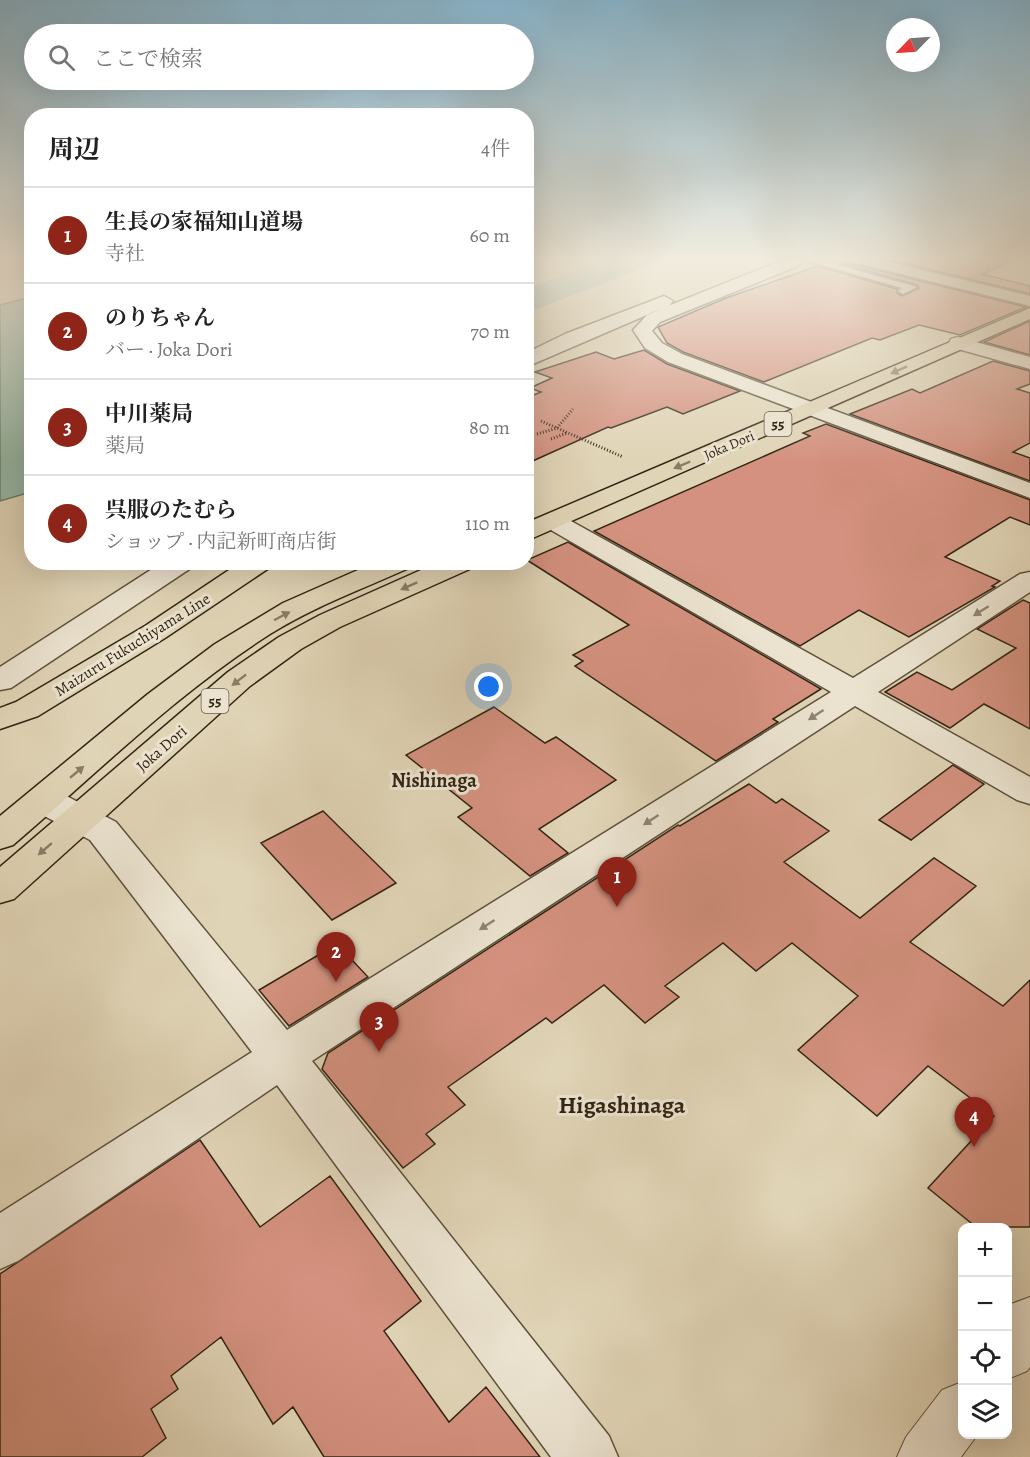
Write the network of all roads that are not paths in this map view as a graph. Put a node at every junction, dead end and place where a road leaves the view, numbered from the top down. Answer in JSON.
{"nodes":[{"id":1,"x":601,"y":326,"type":"edge"},
{"id":2,"x":646,"y":326,"type":"edge"},
{"id":3,"x":959,"y":326,"type":"edge"},
{"id":4,"x":989,"y":326,"type":"edge"},
{"id":5,"x":958,"y":343,"type":"junction"},
{"id":6,"x":534,"y":357,"type":"edge"},
{"id":7,"x":1030,"y":363,"type":"edge"},
{"id":8,"x":787,"y":400,"type":"junction"},
{"id":9,"x":812,"y":409,"type":"junction"},
{"id":10,"x":622,"y":463,"type":"road end"},
{"id":11,"x":1030,"y":491,"type":"edge"},
{"id":12,"x":535,"y":523,"type":"edge"},
{"id":13,"x":170,"y":570,"type":"edge"},
{"id":14,"x":248,"y":570,"type":"edge"},
{"id":15,"x":381,"y":570,"type":"edge"},
{"id":16,"x":445,"y":570,"type":"edge"},
{"id":17,"x":1030,"y":580,"type":"edge"},
{"id":18,"x":0,"y":681,"type":"edge"},
{"id":19,"x":855,"y":690,"type":"junction"},
{"id":20,"x":0,"y":719,"type":"edge"},
{"id":21,"x":1030,"y":792,"type":"edge"},
{"id":22,"x":62,"y":809,"type":"junction"},
{"id":23,"x":0,"y":836,"type":"edge"},
{"id":24,"x":0,"y":889,"type":"edge"},
{"id":25,"x":282,"y":1057,"type":"junction"},
{"id":26,"x":0,"y":1243,"type":"edge"},
{"id":27,"x":1030,"y":1323,"type":"edge"},
{"id":28,"x":1012,"y":1347,"type":"edge"},
{"id":29,"x":958,"y":1416,"type":"edge"},
{"id":30,"x":588,"y":1457,"type":"edge"},
{"id":31,"x":926,"y":1457,"type":"edge"}],
"edges":[{"from":1,"to":6,"type":"street"},
{"from":2,"to":8,"type":"street"},
{"from":3,"to":8,"type":"main road","name":"Joka Dori","number":"55"},
{"from":4,"to":5,"type":"main road","name":"Joka Dori","number":"55"},
{"from":5,"to":7,"type":"street"},
{"from":5,"to":9,"type":"main road","name":"Joka Dori","number":"55","one_way":true},
{"from":8,"to":9,"type":"street"},
{"from":8,"to":10,"type":"main road","name":"Joka Dori","number":"55"},
{"from":9,"to":11,"type":"street"},
{"from":9,"to":12,"type":"main road","name":"Joka Dori","number":"55","one_way":true},
{"from":12,"to":19,"type":"street"},
{"from":13,"to":18,"type":"street"},
{"from":14,"to":20,"type":"main road","name":"Maizuru Fukuchiyama Line"},
{"from":22,"to":15,"type":"main road","name":"Joka Dori","number":"55","one_way":true},
{"from":16,"to":22,"type":"main road","name":"Joka Dori","number":"55","one_way":true},
{"from":17,"to":19,"type":"street","one_way":true},
{"from":19,"to":21,"type":"street"},
{"from":19,"to":25,"type":"street","one_way":true},
{"from":22,"to":23,"type":"main road","name":"Joka Dori","number":"55"},
{"from":22,"to":24,"type":"main road","name":"Joka Dori","number":"55","one_way":true},
{"from":22,"to":25,"type":"street"},
{"from":25,"to":26,"type":"street"},
{"from":25,"to":30,"type":"street"},
{"from":27,"to":28,"type":"street"},
{"from":29,"to":31,"type":"street"}]}
